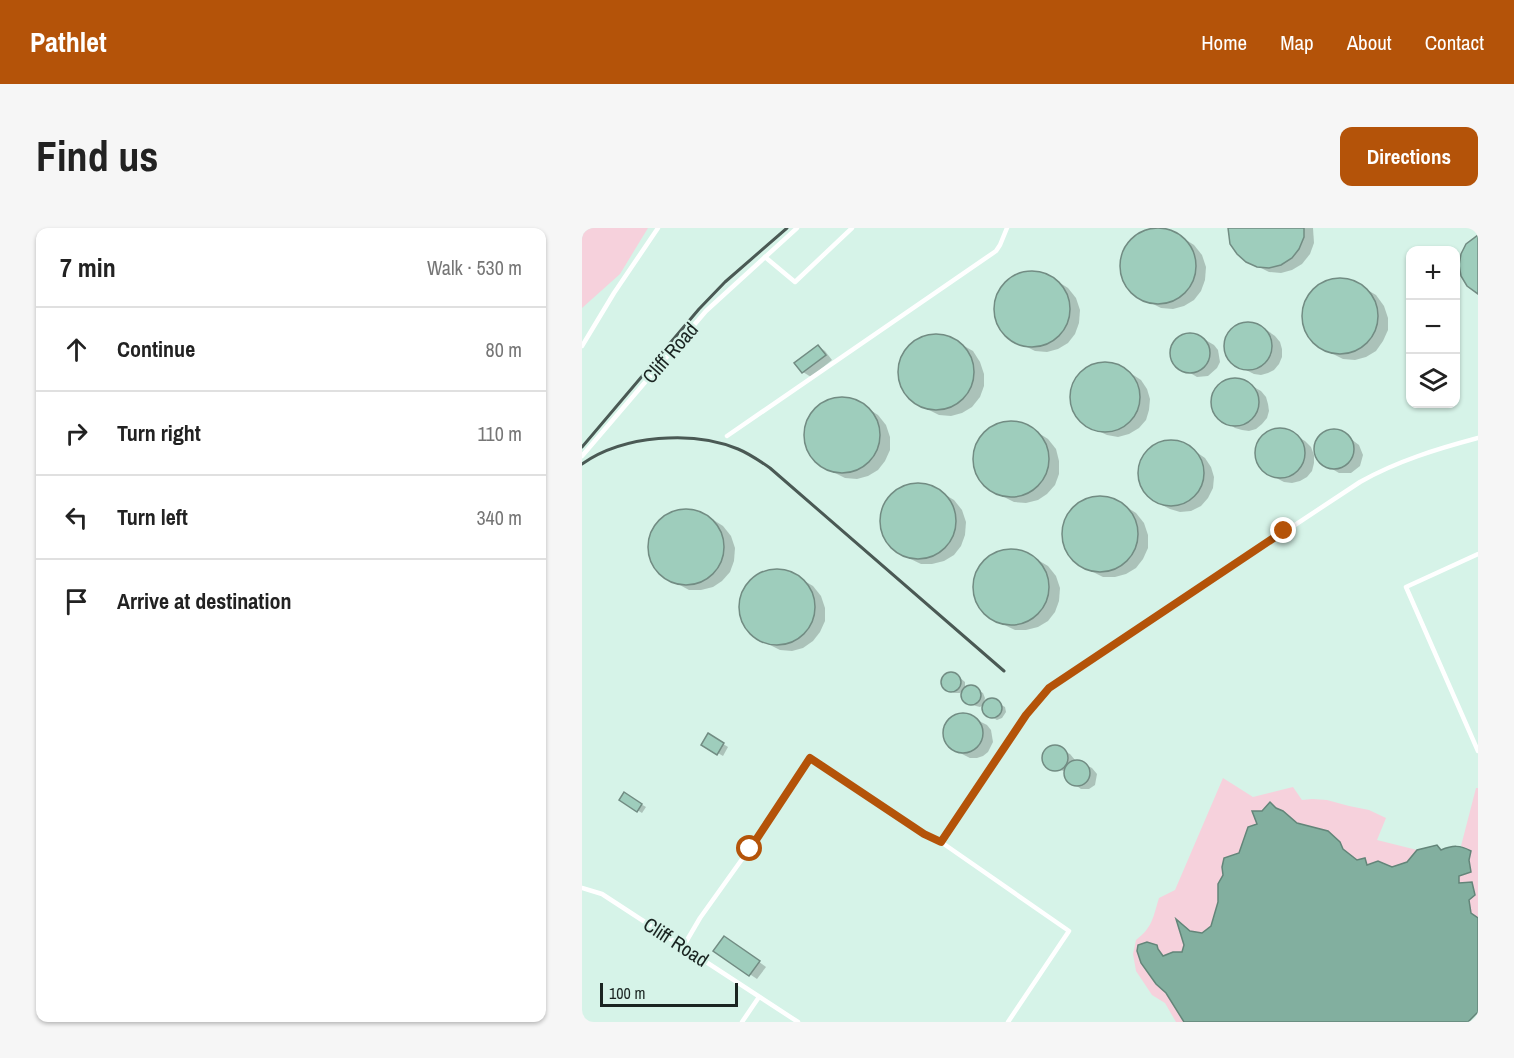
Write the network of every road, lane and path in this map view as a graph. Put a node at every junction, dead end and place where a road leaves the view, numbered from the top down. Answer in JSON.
{"nodes":[{"id":1,"x":658,"y":228,"type":"edge"},
{"id":2,"x":797,"y":228,"type":"edge"},
{"id":3,"x":852,"y":228,"type":"edge"},
{"id":4,"x":1007,"y":228,"type":"edge"},
{"id":5,"x":765,"y":257,"type":"junction"},
{"id":6,"x":582,"y":346,"type":"edge"},
{"id":7,"x":727,"y":436,"type":"dead end"},
{"id":8,"x":1478,"y":438,"type":"edge"},
{"id":9,"x":582,"y":456,"type":"edge"},
{"id":10,"x":1478,"y":554,"type":"edge"},
{"id":11,"x":1478,"y":751,"type":"edge"},
{"id":12,"x":941,"y":842,"type":"junction"},
{"id":13,"x":582,"y":888,"type":"edge"},
{"id":14,"x":683,"y":947,"type":"junction"},
{"id":15,"x":759,"y":997,"type":"junction"},
{"id":16,"x":742,"y":1022,"type":"edge"},
{"id":17,"x":798,"y":1022,"type":"edge"},
{"id":18,"x":1008,"y":1022,"type":"edge"}],
"edges":[{"from":1,"to":6,"type":"lane"},
{"from":2,"to":5,"type":"lane","name":"Cliff Road"},
{"from":3,"to":5,"type":"lane"},
{"from":4,"to":7,"type":"lane"},
{"from":5,"to":9,"type":"lane","name":"Cliff Road"},
{"from":8,"to":12,"type":"lane"},
{"from":10,"to":11,"type":"lane"},
{"from":12,"to":14,"type":"lane"},
{"from":12,"to":18,"type":"lane"},
{"from":13,"to":14,"type":"lane","name":"Cliff Road"},
{"from":14,"to":15,"type":"lane","name":"Cliff Road"},
{"from":15,"to":16,"type":"lane"},
{"from":15,"to":17,"type":"lane","name":"Cliff Road"}]}
